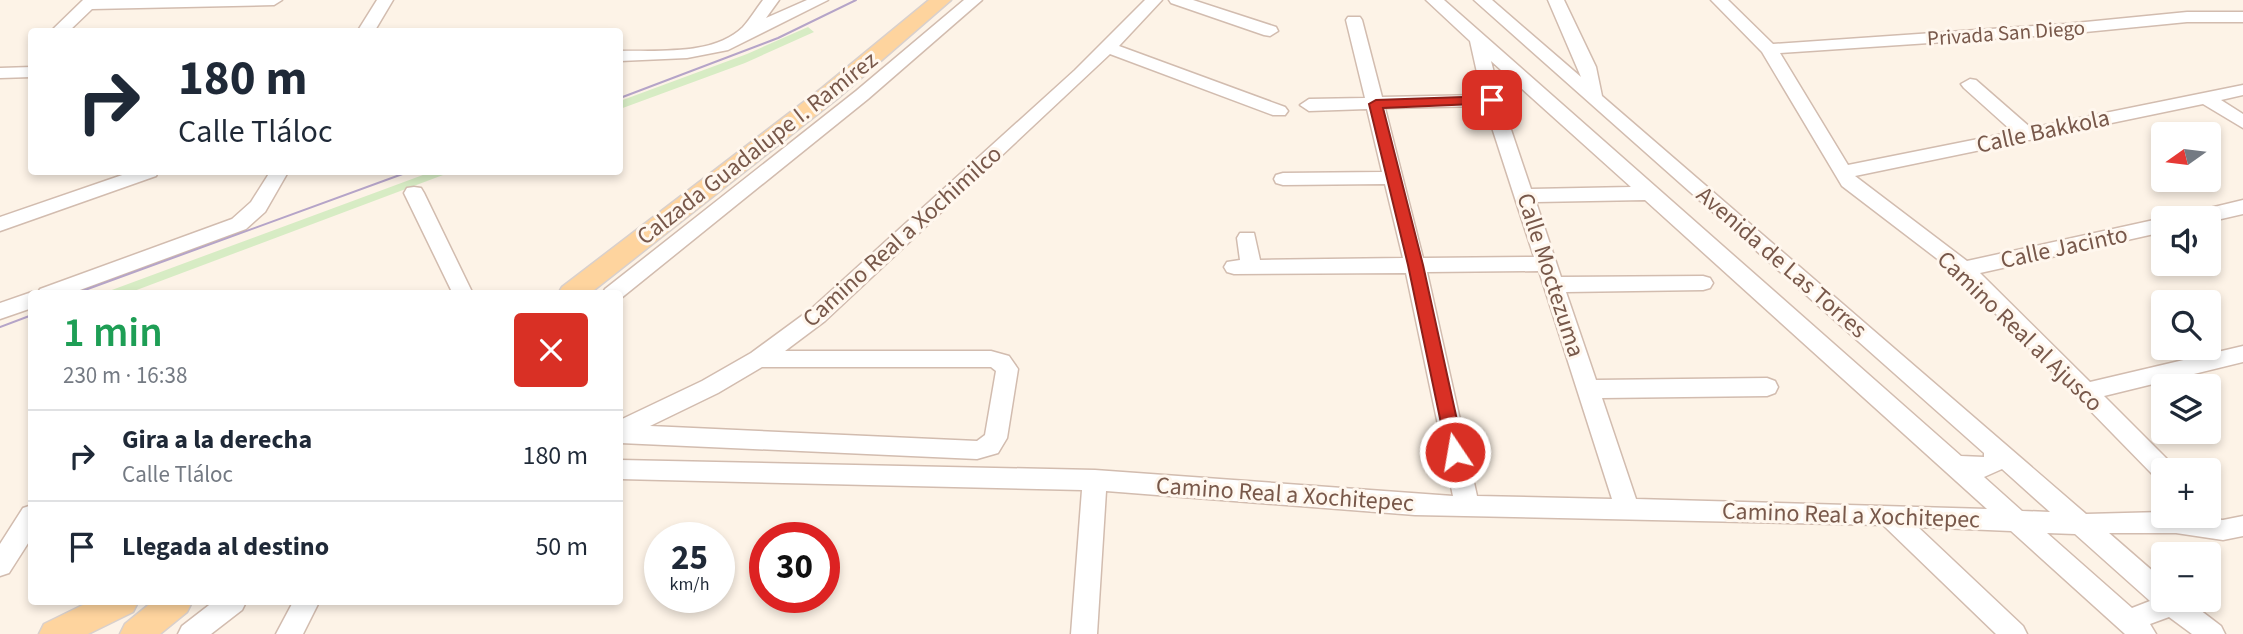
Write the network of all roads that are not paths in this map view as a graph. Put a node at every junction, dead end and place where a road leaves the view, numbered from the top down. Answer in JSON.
{"nodes":[{"id":1,"x":274,"y":0,"type":"edge"},
{"id":2,"x":385,"y":0,"type":"edge"},
{"id":3,"x":771,"y":0,"type":"edge"},
{"id":4,"x":820,"y":0,"type":"edge"},
{"id":5,"x":918,"y":0,"type":"edge"},
{"id":6,"x":941,"y":0,"type":"edge"},
{"id":7,"x":974,"y":0,"type":"edge"},
{"id":8,"x":1154,"y":0,"type":"edge"},
{"id":9,"x":1177,"y":0,"type":"edge"},
{"id":10,"x":1434,"y":0,"type":"edge"},
{"id":11,"x":1482,"y":0,"type":"edge"},
{"id":12,"x":1556,"y":0,"type":"edge"},
{"id":13,"x":1719,"y":0,"type":"edge"},
{"id":14,"x":90,"y":2,"type":"edge"},
{"id":15,"x":2243,"y":17,"type":"edge"},
{"id":16,"x":1503,"y":19,"type":"junction"},
{"id":17,"x":1354,"y":20,"type":"dead end"},
{"id":18,"x":62,"y":28,"type":"edge"},
{"id":19,"x":368,"y":28,"type":"edge"},
{"id":20,"x":1270,"y":31,"type":"dead end"},
{"id":21,"x":747,"y":33,"type":"junction"},
{"id":22,"x":1522,"y":36,"type":"junction"},
{"id":23,"x":1480,"y":40,"type":"junction"},
{"id":24,"x":1107,"y":47,"type":"junction"},
{"id":25,"x":1769,"y":49,"type":"junction"},
{"id":26,"x":623,"y":56,"type":"edge"},
{"id":27,"x":28,"y":58,"type":"edge"},
{"id":28,"x":28,"y":72,"type":"edge"},
{"id":29,"x":6,"y":73,"type":"edge"},
{"id":30,"x":1970,"y":84,"type":"dead end"},
{"id":31,"x":2243,"y":90,"type":"edge"},
{"id":32,"x":1594,"y":98,"type":"junction"},
{"id":33,"x":2206,"y":98,"type":"junction"},
{"id":34,"x":1492,"y":100,"type":"junction"},
{"id":35,"x":1376,"y":104,"type":"junction"},
{"id":36,"x":1309,"y":105,"type":"dead end"},
{"id":37,"x":1279,"y":111,"type":"dead end"},
{"id":38,"x":2243,"y":122,"type":"edge"},
{"id":39,"x":2027,"y":134,"type":"junction"},
{"id":40,"x":1842,"y":173,"type":"junction"},
{"id":41,"x":140,"y":175,"type":"edge"},
{"id":42,"x":277,"y":175,"type":"edge"},
{"id":43,"x":1394,"y":178,"type":"junction"},
{"id":44,"x":1283,"y":179,"type":"dead end"},
{"id":45,"x":414,"y":193,"type":"dead end"},
{"id":46,"x":1651,"y":193,"type":"junction"},
{"id":47,"x":1525,"y":196,"type":"junction"},
{"id":48,"x":2243,"y":207,"type":"edge"},
{"id":49,"x":2221,"y":212,"type":"edge"},
{"id":50,"x":0,"y":224,"type":"edge"},
{"id":51,"x":2151,"y":228,"type":"edge"},
{"id":52,"x":1247,"y":238,"type":"dead end"},
{"id":53,"x":1548,"y":264,"type":"junction"},
{"id":54,"x":1415,"y":265,"type":"junction"},
{"id":55,"x":1964,"y":269,"type":"junction"},
{"id":56,"x":1703,"y":283,"type":"dead end"},
{"id":57,"x":1555,"y":285,"type":"junction"},
{"id":58,"x":58,"y":290,"type":"edge"},
{"id":59,"x":461,"y":290,"type":"edge"},
{"id":60,"x":554,"y":290,"type":"edge"},
{"id":61,"x":575,"y":290,"type":"edge"},
{"id":62,"x":617,"y":290,"type":"edge"},
{"id":63,"x":28,"y":301,"type":"edge"},
{"id":64,"x":0,"y":311,"type":"edge"},
{"id":65,"x":2243,"y":354,"type":"edge"},
{"id":66,"x":759,"y":359,"type":"junction"},
{"id":67,"x":1768,"y":387,"type":"dead end"},
{"id":68,"x":1589,"y":389,"type":"junction"},
{"id":69,"x":2085,"y":392,"type":"junction"},
{"id":70,"x":623,"y":430,"type":"edge"},
{"id":71,"x":623,"y":432,"type":"edge"},
{"id":72,"x":1996,"y":448,"type":"junction"},
{"id":73,"x":2151,"y":458,"type":"edge"},
{"id":74,"x":1951,"y":464,"type":"junction"},
{"id":75,"x":623,"y":470,"type":"edge"},
{"id":76,"x":1096,"y":480,"type":"junction"},
{"id":77,"x":1467,"y":505,"type":"junction"},
{"id":78,"x":1628,"y":510,"type":"junction"},
{"id":79,"x":1889,"y":515,"type":"junction"},
{"id":80,"x":2016,"y":520,"type":"junction"},
{"id":81,"x":28,"y":521,"type":"edge"},
{"id":82,"x":2083,"y":524,"type":"junction"},
{"id":83,"x":2229,"y":528,"type":"edge"},
{"id":84,"x":0,"y":565,"type":"edge"},
{"id":85,"x":2151,"y":586,"type":"edge"},
{"id":86,"x":116,"y":605,"type":"edge"},
{"id":87,"x":172,"y":605,"type":"edge"},
{"id":88,"x":229,"y":605,"type":"edge"},
{"id":89,"x":304,"y":605,"type":"edge"},
{"id":90,"x":2153,"y":612,"type":"edge"},
{"id":91,"x":2183,"y":612,"type":"edge"},
{"id":92,"x":2135,"y":628,"type":"edge"},
{"id":93,"x":55,"y":634,"type":"edge"},
{"id":94,"x":136,"y":634,"type":"edge"},
{"id":95,"x":191,"y":634,"type":"edge"},
{"id":96,"x":289,"y":634,"type":"edge"},
{"id":97,"x":1084,"y":634,"type":"edge"},
{"id":98,"x":2014,"y":634,"type":"edge"},
{"id":99,"x":2211,"y":634,"type":"edge"}],
"edges":[{"from":1,"to":14,"type":"street"},
{"from":2,"to":19,"type":"street"},
{"from":3,"to":21,"type":"street"},
{"from":4,"to":21,"type":"street"},
{"from":5,"to":60,"type":"main road","name":"Calzada Guadalupe I. Ramírez"},
{"from":6,"to":61,"type":"main road","name":"Calzada Guadalupe I. Ramírez"},
{"from":7,"to":62,"type":"street"},
{"from":8,"to":24,"type":"street","name":"Camino Real a Xochimilco"},
{"from":9,"to":20,"type":"street"},
{"from":10,"to":23,"type":"street","name":"Avenida de Las Torres"},
{"from":11,"to":16,"type":"street","name":"Avenida de Las Torres"},
{"from":12,"to":32,"type":"street"},
{"from":13,"to":25,"type":"street","name":"Camino Real al Ajusco"},
{"from":14,"to":18,"type":"street"},
{"from":15,"to":25,"type":"street","name":"Privada San Diego"},
{"from":16,"to":22,"type":"street","name":"Avenida de Las Torres"},
{"from":16,"to":23,"type":"street"},
{"from":17,"to":35,"type":"street"},
{"from":21,"to":26,"type":"street"},
{"from":22,"to":23,"type":"street"},
{"from":22,"to":32,"type":"street","name":"Avenida de Las Torres"},
{"from":23,"to":34,"type":"street","name":"Calle Moctezuma"},
{"from":23,"to":46,"type":"street","name":"Avenida de Las Torres"},
{"from":24,"to":37,"type":"street"},
{"from":24,"to":66,"type":"street","name":"Camino Real a Xochimilco"},
{"from":25,"to":40,"type":"street","name":"Camino Real al Ajusco"},
{"from":27,"to":29,"type":"street"},
{"from":28,"to":29,"type":"street"},
{"from":30,"to":39,"type":"street"},
{"from":31,"to":33,"type":"street","name":"Calle Bakkola"},
{"from":32,"to":72,"type":"street","name":"Avenida de Las Torres"},
{"from":33,"to":38,"type":"street"},
{"from":33,"to":39,"type":"street","name":"Calle Bakkola"},
{"from":34,"to":35,"type":"street"},
{"from":34,"to":47,"type":"street","name":"Calle Moctezuma"},
{"from":35,"to":36,"type":"street"},
{"from":35,"to":43,"type":"street"},
{"from":39,"to":40,"type":"street","name":"Calle Bakkola"},
{"from":40,"to":55,"type":"street","name":"Camino Real al Ajusco"},
{"from":41,"to":50,"type":"street"},
{"from":42,"to":58,"type":"street"},
{"from":43,"to":44,"type":"street"},
{"from":43,"to":54,"type":"street"},
{"from":45,"to":59,"type":"street"},
{"from":46,"to":47,"type":"street"},
{"from":46,"to":74,"type":"street","name":"Avenida de Las Torres"},
{"from":47,"to":53,"type":"street","name":"Calle Moctezuma"},
{"from":48,"to":49,"type":"street"},
{"from":51,"to":55,"type":"street","name":"Calle Jacinto"},
{"from":52,"to":54,"type":"street"},
{"from":53,"to":54,"type":"street"},
{"from":53,"to":57,"type":"street","name":"Calle Moctezuma"},
{"from":54,"to":77,"type":"street"},
{"from":55,"to":69,"type":"street","name":"Camino Real al Ajusco"},
{"from":56,"to":57,"type":"street"},
{"from":57,"to":68,"type":"street","name":"Calle Moctezuma"},
{"from":63,"to":64,"type":"street"},
{"from":65,"to":69,"type":"street"},
{"from":66,"to":70,"type":"street","name":"Camino Real a Xochimilco"},
{"from":66,"to":71,"type":"street"},
{"from":67,"to":68,"type":"street"},
{"from":68,"to":78,"type":"street","name":"Calle Moctezuma"},
{"from":69,"to":73,"type":"street","name":"Camino Real al Ajusco"},
{"from":72,"to":74,"type":"street"},
{"from":72,"to":82,"type":"street","name":"Avenida de Las Torres"},
{"from":74,"to":80,"type":"street","name":"Avenida de Las Torres"},
{"from":75,"to":76,"type":"street","name":"Camino Real a Xochitepec"},
{"from":76,"to":77,"type":"street","name":"Camino Real a Xochitepec"},
{"from":76,"to":97,"type":"street"},
{"from":77,"to":78,"type":"street","name":"Camino Real a Xochitepec"},
{"from":78,"to":79,"type":"street","name":"Camino Real a Xochitepec"},
{"from":79,"to":80,"type":"street","name":"Camino Real a Xochitepec"},
{"from":79,"to":98,"type":"street"},
{"from":80,"to":82,"type":"street","name":"Camino Real a Xochitepec"},
{"from":80,"to":92,"type":"street","name":"Avenida de Las Torres"},
{"from":81,"to":84,"type":"street"},
{"from":82,"to":83,"type":"street","name":"Camino Real a Xochitepec"},
{"from":82,"to":85,"type":"street","name":"Avenida de Las Torres"},
{"from":86,"to":93,"type":"main road"},
{"from":87,"to":94,"type":"main road"},
{"from":88,"to":95,"type":"street"},
{"from":89,"to":96,"type":"street"},
{"from":90,"to":92,"type":"street"},
{"from":91,"to":99,"type":"street","name":"Avenida de Las Torres"}]}
